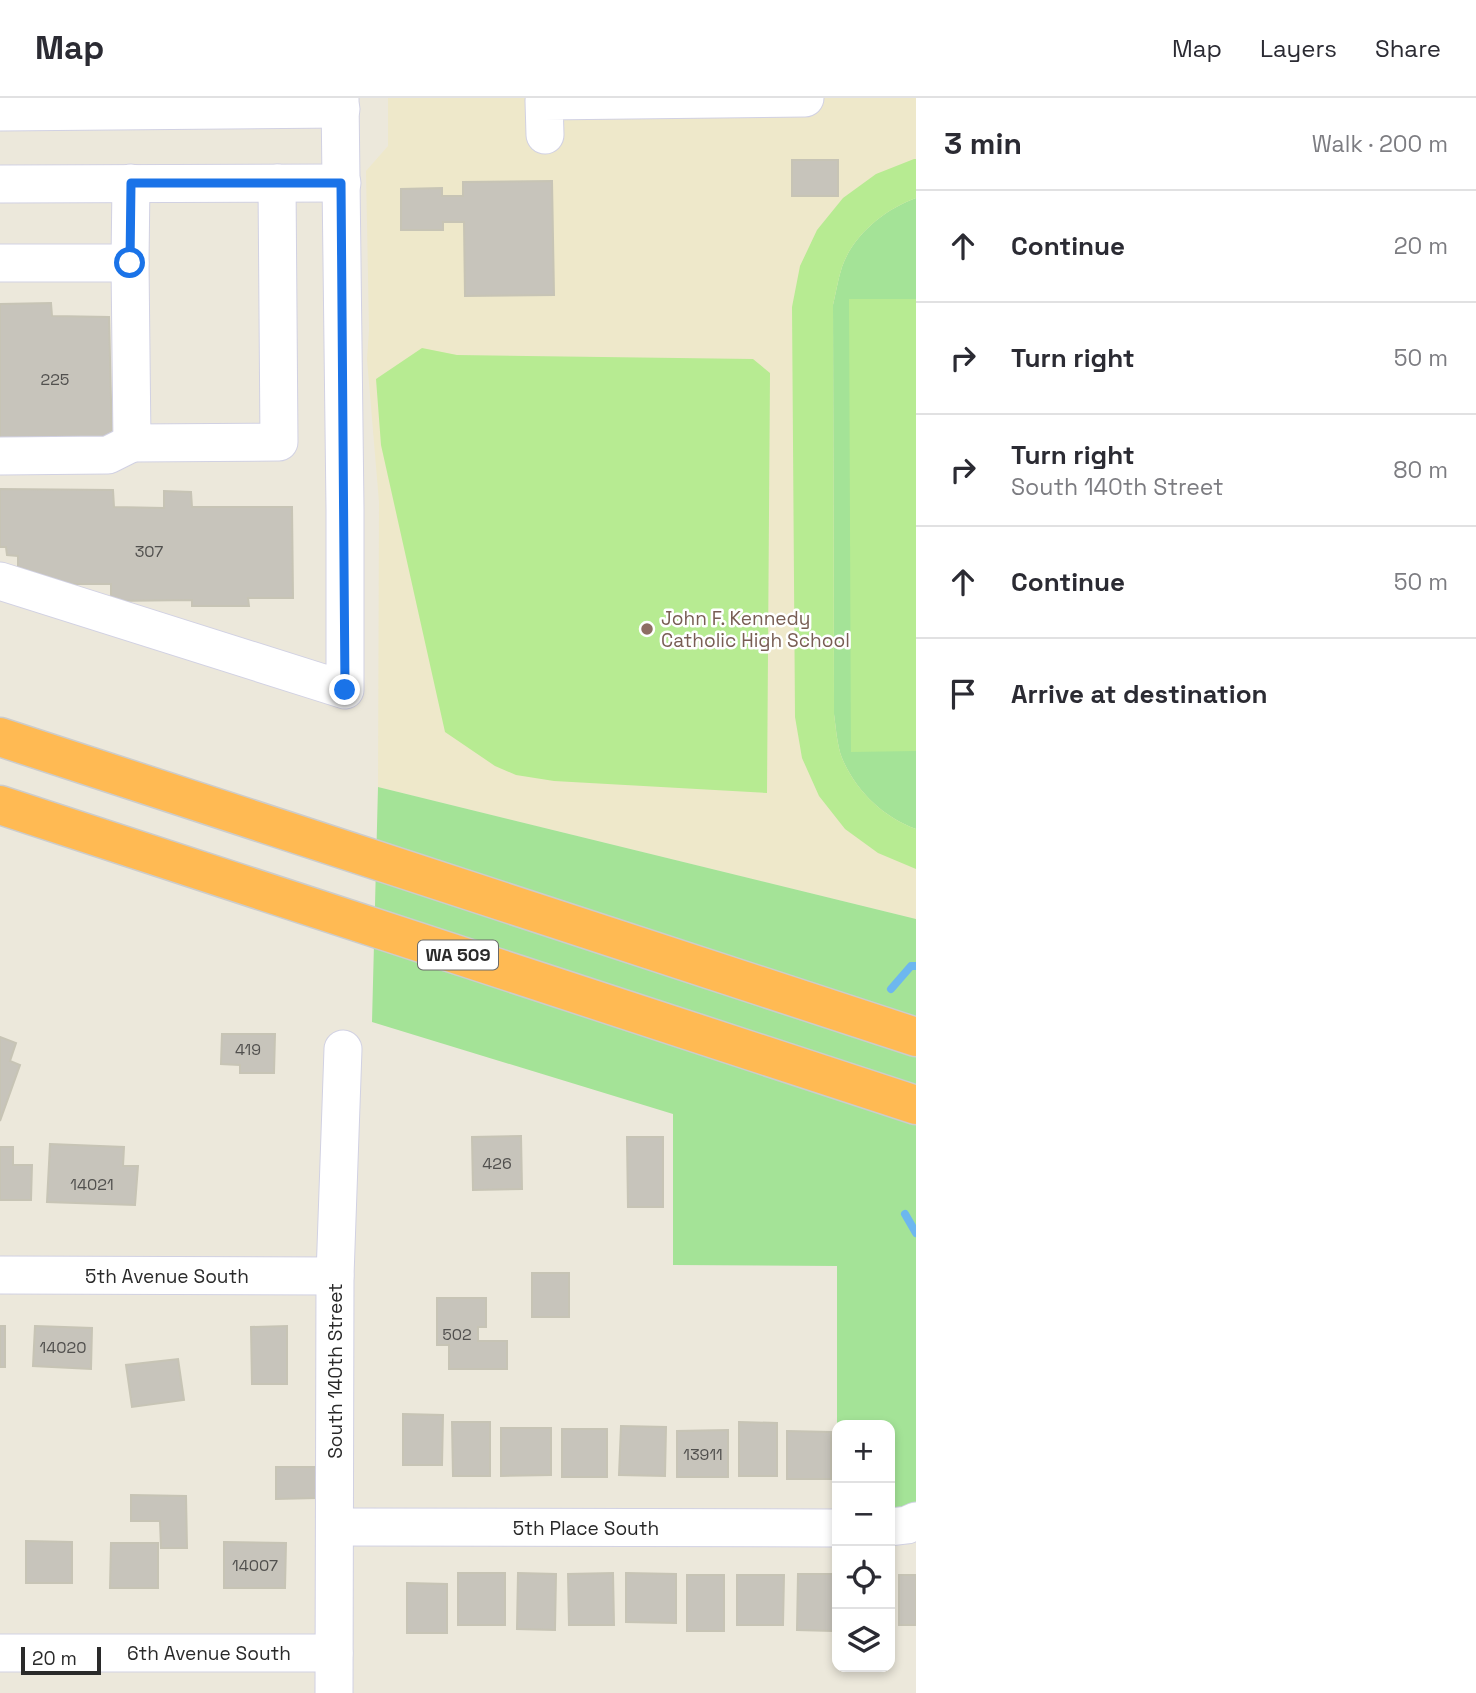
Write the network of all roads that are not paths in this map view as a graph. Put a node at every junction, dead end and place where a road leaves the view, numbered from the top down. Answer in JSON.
{"nodes":[{"id":1,"x":805,"y":98,"type":"edge"},
{"id":2,"x":341,"y":104,"type":"edge"},
{"id":3,"x":0,"y":112,"type":"edge"},
{"id":4,"x":545,"y":135,"type":"dead end"},
{"id":5,"x":131,"y":183,"type":"junction"},
{"id":6,"x":277,"y":183,"type":"junction"},
{"id":7,"x":341,"y":183,"type":"junction"},
{"id":8,"x":0,"y":184,"type":"edge"},
{"id":9,"x":0,"y":263,"type":"edge"},
{"id":10,"x":130,"y":263,"type":"junction"},
{"id":11,"x":132,"y":443,"type":"junction"},
{"id":12,"x":0,"y":456,"type":"edge"},
{"id":13,"x":0,"y":581,"type":"edge"},
{"id":14,"x":0,"y":737,"type":"edge"},
{"id":15,"x":0,"y":805,"type":"edge"},
{"id":16,"x":916,"y":1037,"type":"edge"},
{"id":17,"x":343,"y":1049,"type":"dead end"},
{"id":18,"x":916,"y":1105,"type":"edge"},
{"id":19,"x":0,"y":1275,"type":"edge"},
{"id":20,"x":335,"y":1276,"type":"junction"},
{"id":21,"x":916,"y":1521,"type":"edge"},
{"id":22,"x":895,"y":1526,"type":"edge"},
{"id":23,"x":335,"y":1527,"type":"junction"},
{"id":24,"x":832,"y":1528,"type":"edge"},
{"id":25,"x":0,"y":1653,"type":"edge"},
{"id":26,"x":334,"y":1653,"type":"junction"},
{"id":27,"x":334,"y":1693,"type":"edge"}],
"edges":[{"from":1,"to":4,"type":"street"},
{"from":2,"to":3,"type":"street"},
{"from":2,"to":7,"type":"street"},
{"from":5,"to":6,"type":"street"},
{"from":5,"to":8,"type":"street"},
{"from":5,"to":10,"type":"street"},
{"from":6,"to":7,"type":"street"},
{"from":6,"to":11,"type":"street"},
{"from":7,"to":13,"type":"street"},
{"from":9,"to":10,"type":"street"},
{"from":10,"to":11,"type":"street"},
{"from":11,"to":12,"type":"street"},
{"from":14,"to":16,"type":"highway"},
{"from":15,"to":18,"type":"highway","number":"WA 509"},
{"from":17,"to":20,"type":"street","name":"South 140th Street"},
{"from":19,"to":20,"type":"street","name":"5th Avenue South"},
{"from":20,"to":23,"type":"street","name":"South 140th Street"},
{"from":21,"to":22,"type":"street"},
{"from":23,"to":24,"type":"street","name":"5th Place South"},
{"from":23,"to":26,"type":"street","name":"South 140th Street"},
{"from":25,"to":26,"type":"street","name":"6th Avenue South"},
{"from":26,"to":27,"type":"street","name":"South 140th Street"}]}
